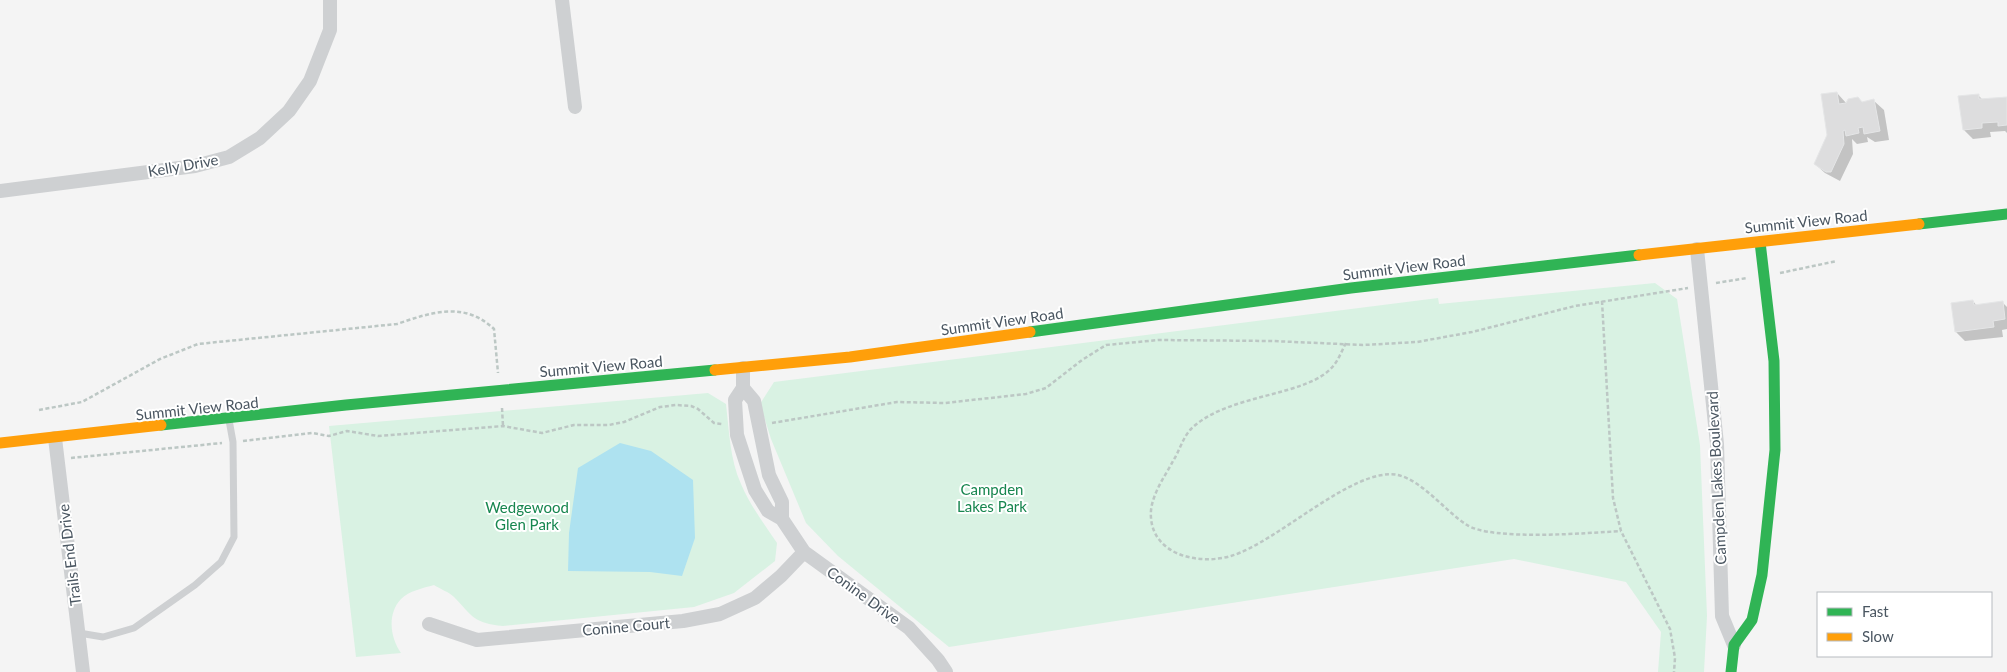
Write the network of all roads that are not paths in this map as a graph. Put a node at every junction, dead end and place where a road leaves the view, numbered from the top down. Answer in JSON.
{"nodes":[{"id":1,"x":330,"y":0,"type":"edge"},
{"id":2,"x":562,"y":0,"type":"edge"},
{"id":3,"x":575,"y":107,"type":"dead end"},
{"id":4,"x":0,"y":191,"type":"edge"},
{"id":5,"x":2007,"y":214,"type":"edge"},
{"id":6,"x":1760,"y":242,"type":"junction"},
{"id":7,"x":1697,"y":249,"type":"junction"},
{"id":8,"x":743,"y":368,"type":"junction"},
{"id":9,"x":743,"y":388,"type":"junction"},
{"id":10,"x":229,"y":420,"type":"junction"},
{"id":11,"x":55,"y":438,"type":"junction"},
{"id":12,"x":0,"y":443,"type":"edge"},
{"id":13,"x":782,"y":519,"type":"junction"},
{"id":14,"x":804,"y":552,"type":"junction"},
{"id":15,"x":429,"y":624,"type":"dead end"},
{"id":16,"x":79,"y":633,"type":"junction"},
{"id":17,"x":1734,"y":645,"type":"junction"},
{"id":18,"x":1733,"y":671,"type":"edge"},
{"id":19,"x":82,"y":672,"type":"edge"},
{"id":20,"x":946,"y":672,"type":"edge"}],
"edges":[{"from":1,"to":4,"type":"street","name":"Kelly Drive"},
{"from":2,"to":3,"type":"street"},
{"from":5,"to":6,"type":"street","name":"Summit View Road"},
{"from":6,"to":7,"type":"street","name":"Summit View Road"},
{"from":6,"to":17,"type":"street","name":"Campden Lakes Boulevard"},
{"from":7,"to":8,"type":"street","name":"Summit View Road"},
{"from":7,"to":17,"type":"street","name":"Campden Lakes Boulevard"},
{"from":8,"to":9,"type":"street","name":"Conine Drive"},
{"from":8,"to":10,"type":"street","name":"Summit View Road"},
{"from":9,"to":13,"type":"street","name":"Conine Drive"},
{"from":9,"to":13,"type":"street","name":"Conine Drive"},
{"from":10,"to":11,"type":"street","name":"Summit View Road"},
{"from":10,"to":16,"type":"lane"},
{"from":11,"to":12,"type":"street","name":"Summit View Road"},
{"from":11,"to":16,"type":"street","name":"Trails End Drive"},
{"from":13,"to":14,"type":"street","name":"Conine Drive"},
{"from":14,"to":15,"type":"street","name":"Conine Court"},
{"from":14,"to":20,"type":"street","name":"Conine Drive"},
{"from":16,"to":19,"type":"street","name":"Trails End Drive"},
{"from":17,"to":18,"type":"street","name":"Campden Lakes Boulevard"}]}
